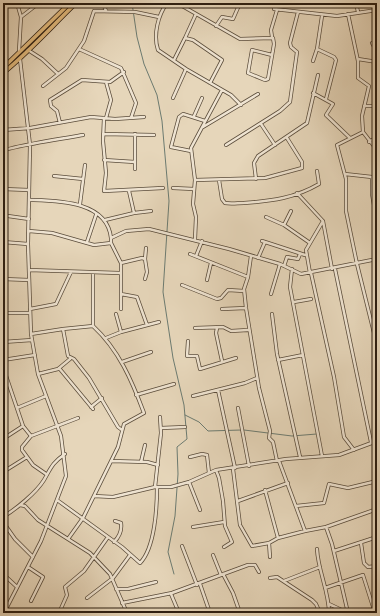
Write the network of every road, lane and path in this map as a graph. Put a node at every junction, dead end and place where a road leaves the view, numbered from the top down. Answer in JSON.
{"nodes":[{"id":1,"x":16,"y":3,"type":"edge"},
{"id":2,"x":39,"y":3,"type":"edge"},
{"id":3,"x":70,"y":3,"type":"edge"},
{"id":4,"x":76,"y":3,"type":"edge"},
{"id":5,"x":103,"y":3,"type":"edge"},
{"id":6,"x":167,"y":3,"type":"edge"},
{"id":7,"x":177,"y":3,"type":"edge"},
{"id":8,"x":240,"y":3,"type":"edge"},
{"id":9,"x":273,"y":3,"type":"edge"},
{"id":10,"x":356,"y":3,"type":"edge"},
{"id":11,"x":277,"y":10,"type":"junction"},
{"id":12,"x":377,"y":10,"type":"edge"},
{"id":13,"x":106,"y":11,"type":"junction"},
{"id":14,"x":298,"y":12,"type":"junction"},
{"id":15,"x":358,"y":12,"type":"junction"},
{"id":16,"x":196,"y":14,"type":"junction"},
{"id":17,"x":348,"y":14,"type":"junction"},
{"id":18,"x":322,"y":16,"type":"junction"},
{"id":19,"x":21,"y":17,"type":"junction"},
{"id":20,"x":159,"y":17,"type":"junction"},
{"id":21,"x":216,"y":26,"type":"junction"},
{"id":22,"x":272,"y":37,"type":"junction"},
{"id":23,"x":185,"y":38,"type":"junction"},
{"id":24,"x":372,"y":43,"type":"dead end"},
{"id":25,"x":79,"y":49,"type":"junction"},
{"id":26,"x":317,"y":49,"type":"junction"},
{"id":27,"x":27,"y":50,"type":"junction"},
{"id":28,"x":19,"y":51,"type":"junction"},
{"id":29,"x":377,"y":52,"type":"edge"},
{"id":30,"x":272,"y":55,"type":"junction"},
{"id":31,"x":20,"y":59,"type":"junction"},
{"id":32,"x":358,"y":59,"type":"junction"},
{"id":33,"x":174,"y":60,"type":"junction"},
{"id":34,"x":312,"y":61,"type":"dead end"},
{"id":35,"x":377,"y":62,"type":"edge"},
{"id":36,"x":4,"y":65,"type":"edge"},
{"id":37,"x":186,"y":69,"type":"junction"},
{"id":38,"x":124,"y":72,"type":"junction"},
{"id":39,"x":3,"y":73,"type":"edge"},
{"id":40,"x":57,"y":73,"type":"junction"},
{"id":41,"x":318,"y":75,"type":"dead end"},
{"id":42,"x":106,"y":82,"type":"junction"},
{"id":43,"x":210,"y":83,"type":"junction"},
{"id":44,"x":43,"y":86,"type":"dead end"},
{"id":45,"x":222,"y":90,"type":"junction"},
{"id":46,"x":314,"y":93,"type":"junction"},
{"id":47,"x":258,"y":94,"type":"dead end"},
{"id":48,"x":173,"y":98,"type":"dead end"},
{"id":49,"x":202,"y":98,"type":"dead end"},
{"id":50,"x":326,"y":99,"type":"junction"},
{"id":51,"x":240,"y":105,"type":"junction"},
{"id":52,"x":364,"y":106,"type":"junction"},
{"id":53,"x":377,"y":106,"type":"edge"},
{"id":54,"x":194,"y":116,"type":"junction"},
{"id":55,"x":144,"y":117,"type":"dead end"},
{"id":56,"x":105,"y":118,"type":"junction"},
{"id":57,"x":130,"y":118,"type":"junction"},
{"id":58,"x":205,"y":121,"type":"junction"},
{"id":59,"x":60,"y":123,"type":"junction"},
{"id":60,"x":261,"y":124,"type":"junction"},
{"id":61,"x":203,"y":127,"type":"junction"},
{"id":62,"x":30,"y":128,"type":"junction"},
{"id":63,"x":3,"y":130,"type":"edge"},
{"id":64,"x":363,"y":132,"type":"junction"},
{"id":65,"x":103,"y":134,"type":"junction"},
{"id":66,"x":135,"y":134,"type":"junction"},
{"id":67,"x":83,"y":135,"type":"dead end"},
{"id":68,"x":154,"y":135,"type":"dead end"},
{"id":69,"x":377,"y":137,"type":"edge"},
{"id":70,"x":287,"y":138,"type":"junction"},
{"id":71,"x":350,"y":138,"type":"junction"},
{"id":72,"x":369,"y":142,"type":"junction"},
{"id":73,"x":30,"y":145,"type":"junction"},
{"id":74,"x":226,"y":145,"type":"dead end"},
{"id":75,"x":275,"y":145,"type":"junction"},
{"id":76,"x":377,"y":150,"type":"edge"},
{"id":77,"x":3,"y":151,"type":"edge"},
{"id":78,"x":191,"y":151,"type":"junction"},
{"id":79,"x":104,"y":160,"type":"junction"},
{"id":80,"x":135,"y":162,"type":"junction"},
{"id":81,"x":85,"y":165,"type":"dead end"},
{"id":82,"x":135,"y":169,"type":"dead end"},
{"id":83,"x":317,"y":171,"type":"dead end"},
{"id":84,"x":345,"y":174,"type":"junction"},
{"id":85,"x":54,"y":176,"type":"dead end"},
{"id":86,"x":83,"y":179,"type":"junction"},
{"id":87,"x":256,"y":179,"type":"junction"},
{"id":88,"x":194,"y":180,"type":"junction"},
{"id":89,"x":219,"y":180,"type":"junction"},
{"id":90,"x":163,"y":188,"type":"dead end"},
{"id":91,"x":173,"y":188,"type":"dead end"},
{"id":92,"x":194,"y":188,"type":"junction"},
{"id":93,"x":3,"y":189,"type":"edge"},
{"id":94,"x":29,"y":190,"type":"junction"},
{"id":95,"x":129,"y":191,"type":"junction"},
{"id":96,"x":297,"y":193,"type":"junction"},
{"id":97,"x":377,"y":199,"type":"edge"},
{"id":98,"x":30,"y":200,"type":"junction"},
{"id":99,"x":373,"y":200,"type":"junction"},
{"id":100,"x":80,"y":204,"type":"junction"},
{"id":101,"x":151,"y":211,"type":"dead end"},
{"id":102,"x":291,"y":211,"type":"dead end"},
{"id":103,"x":134,"y":212,"type":"junction"},
{"id":104,"x":96,"y":214,"type":"junction"},
{"id":105,"x":8,"y":216,"type":"dead end"},
{"id":106,"x":266,"y":217,"type":"dead end"},
{"id":107,"x":29,"y":219,"type":"junction"},
{"id":108,"x":105,"y":220,"type":"junction"},
{"id":109,"x":323,"y":221,"type":"junction"},
{"id":110,"x":377,"y":222,"type":"edge"},
{"id":111,"x":284,"y":226,"type":"junction"},
{"id":112,"x":29,"y":231,"type":"junction"},
{"id":113,"x":111,"y":238,"type":"junction"},
{"id":114,"x":195,"y":239,"type":"junction"},
{"id":115,"x":202,"y":241,"type":"junction"},
{"id":116,"x":262,"y":241,"type":"dead end"},
{"id":117,"x":3,"y":242,"type":"edge"},
{"id":118,"x":87,"y":242,"type":"junction"},
{"id":119,"x":265,"y":242,"type":"junction"},
{"id":120,"x":110,"y":243,"type":"junction"},
{"id":121,"x":310,"y":243,"type":"junction"},
{"id":122,"x":28,"y":244,"type":"junction"},
{"id":123,"x":146,"y":248,"type":"dead end"},
{"id":124,"x":190,"y":254,"type":"dead end"},
{"id":125,"x":300,"y":254,"type":"junction"},
{"id":126,"x":305,"y":255,"type":"junction"},
{"id":127,"x":196,"y":256,"type":"junction"},
{"id":128,"x":251,"y":256,"type":"junction"},
{"id":129,"x":258,"y":258,"type":"junction"},
{"id":130,"x":145,"y":259,"type":"junction"},
{"id":131,"x":377,"y":260,"type":"edge"},
{"id":132,"x":211,"y":262,"type":"junction"},
{"id":133,"x":121,"y":264,"type":"junction"},
{"id":134,"x":280,"y":264,"type":"junction"},
{"id":135,"x":357,"y":264,"type":"junction"},
{"id":136,"x":284,"y":266,"type":"junction"},
{"id":137,"x":292,"y":269,"type":"junction"},
{"id":138,"x":334,"y":269,"type":"junction"},
{"id":139,"x":29,"y":270,"type":"junction"},
{"id":140,"x":71,"y":272,"type":"junction"},
{"id":141,"x":120,"y":273,"type":"junction"},
{"id":142,"x":310,"y":273,"type":"junction"},
{"id":143,"x":93,"y":274,"type":"junction"},
{"id":144,"x":248,"y":277,"type":"junction"},
{"id":145,"x":3,"y":279,"type":"edge"},
{"id":146,"x":144,"y":279,"type":"dead end"},
{"id":147,"x":29,"y":280,"type":"junction"},
{"id":148,"x":207,"y":280,"type":"dead end"},
{"id":149,"x":182,"y":285,"type":"dead end"},
{"id":150,"x":4,"y":291,"type":"edge"},
{"id":151,"x":244,"y":292,"type":"junction"},
{"id":152,"x":121,"y":294,"type":"junction"},
{"id":153,"x":271,"y":294,"type":"dead end"},
{"id":154,"x":311,"y":299,"type":"dead end"},
{"id":155,"x":294,"y":302,"type":"junction"},
{"id":156,"x":246,"y":308,"type":"junction"},
{"id":157,"x":121,"y":309,"type":"dead end"},
{"id":158,"x":222,"y":309,"type":"dead end"},
{"id":159,"x":30,"y":311,"type":"junction"},
{"id":160,"x":116,"y":314,"type":"dead end"},
{"id":161,"x":272,"y":314,"type":"dead end"},
{"id":162,"x":159,"y":322,"type":"dead end"},
{"id":163,"x":147,"y":325,"type":"junction"},
{"id":164,"x":93,"y":326,"type":"junction"},
{"id":165,"x":195,"y":328,"type":"dead end"},
{"id":166,"x":217,"y":328,"type":"junction"},
{"id":167,"x":63,"y":329,"type":"junction"},
{"id":168,"x":248,"y":330,"type":"junction"},
{"id":169,"x":122,"y":332,"type":"junction"},
{"id":170,"x":31,"y":334,"type":"junction"},
{"id":171,"x":106,"y":338,"type":"junction"},
{"id":172,"x":32,"y":340,"type":"junction"},
{"id":173,"x":188,"y":341,"type":"dead end"},
{"id":174,"x":3,"y":342,"type":"edge"},
{"id":175,"x":377,"y":345,"type":"edge"},
{"id":176,"x":151,"y":352,"type":"dead end"},
{"id":177,"x":35,"y":355,"type":"junction"},
{"id":178,"x":303,"y":355,"type":"junction"},
{"id":179,"x":70,"y":358,"type":"junction"},
{"id":180,"x":236,"y":358,"type":"dead end"},
{"id":181,"x":3,"y":360,"type":"edge"},
{"id":182,"x":278,"y":360,"type":"junction"},
{"id":183,"x":222,"y":361,"type":"junction"},
{"id":184,"x":122,"y":362,"type":"junction"},
{"id":185,"x":3,"y":367,"type":"edge"},
{"id":186,"x":59,"y":368,"type":"junction"},
{"id":187,"x":38,"y":374,"type":"junction"},
{"id":188,"x":7,"y":378,"type":"junction"},
{"id":189,"x":257,"y":378,"type":"junction"},
{"id":190,"x":3,"y":379,"type":"edge"},
{"id":191,"x":174,"y":384,"type":"dead end"},
{"id":192,"x":218,"y":390,"type":"junction"},
{"id":193,"x":136,"y":395,"type":"junction"},
{"id":194,"x":46,"y":396,"type":"junction"},
{"id":195,"x":193,"y":396,"type":"dead end"},
{"id":196,"x":102,"y":398,"type":"junction"},
{"id":197,"x":17,"y":408,"type":"junction"},
{"id":198,"x":238,"y":408,"type":"dead end"},
{"id":199,"x":160,"y":417,"type":"dead end"},
{"id":200,"x":78,"y":418,"type":"dead end"},
{"id":201,"x":23,"y":426,"type":"junction"},
{"id":202,"x":58,"y":426,"type":"junction"},
{"id":203,"x":185,"y":427,"type":"dead end"},
{"id":204,"x":161,"y":428,"type":"junction"},
{"id":205,"x":122,"y":430,"type":"junction"},
{"id":206,"x":31,"y":436,"type":"junction"},
{"id":207,"x":3,"y":439,"type":"edge"},
{"id":208,"x":377,"y":441,"type":"edge"},
{"id":209,"x":371,"y":442,"type":"junction"},
{"id":210,"x":145,"y":445,"type":"dead end"},
{"id":211,"x":354,"y":450,"type":"junction"},
{"id":212,"x":65,"y":454,"type":"junction"},
{"id":213,"x":322,"y":456,"type":"junction"},
{"id":214,"x":27,"y":457,"type":"junction"},
{"id":215,"x":190,"y":457,"type":"dead end"},
{"id":216,"x":300,"y":457,"type":"junction"},
{"id":217,"x":111,"y":461,"type":"junction"},
{"id":218,"x":278,"y":461,"type":"junction"},
{"id":219,"x":141,"y":462,"type":"junction"},
{"id":220,"x":158,"y":465,"type":"junction"},
{"id":221,"x":250,"y":465,"type":"junction"},
{"id":222,"x":234,"y":468,"type":"junction"},
{"id":223,"x":216,"y":470,"type":"junction"},
{"id":224,"x":3,"y":472,"type":"edge"},
{"id":225,"x":208,"y":473,"type":"junction"},
{"id":226,"x":46,"y":474,"type":"junction"},
{"id":227,"x":377,"y":481,"type":"edge"},
{"id":228,"x":189,"y":482,"type":"junction"},
{"id":229,"x":288,"y":483,"type":"junction"},
{"id":230,"x":156,"y":487,"type":"junction"},
{"id":231,"x":263,"y":491,"type":"junction"},
{"id":232,"x":94,"y":496,"type":"junction"},
{"id":233,"x":238,"y":499,"type":"junction"},
{"id":234,"x":25,"y":500,"type":"junction"},
{"id":235,"x":57,"y":500,"type":"junction"},
{"id":236,"x":20,"y":505,"type":"junction"},
{"id":237,"x":25,"y":506,"type":"junction"},
{"id":238,"x":296,"y":506,"type":"junction"},
{"id":239,"x":377,"y":509,"type":"edge"},
{"id":240,"x":200,"y":510,"type":"dead end"},
{"id":241,"x":3,"y":518,"type":"edge"},
{"id":242,"x":83,"y":518,"type":"junction"},
{"id":243,"x":115,"y":521,"type":"dead end"},
{"id":244,"x":3,"y":522,"type":"edge"},
{"id":245,"x":224,"y":522,"type":"junction"},
{"id":246,"x":47,"y":526,"type":"junction"},
{"id":247,"x":193,"y":527,"type":"dead end"},
{"id":248,"x":326,"y":527,"type":"junction"},
{"id":249,"x":305,"y":531,"type":"junction"},
{"id":250,"x":108,"y":537,"type":"junction"},
{"id":251,"x":377,"y":537,"type":"edge"},
{"id":252,"x":278,"y":538,"type":"junction"},
{"id":253,"x":68,"y":539,"type":"junction"},
{"id":254,"x":114,"y":542,"type":"junction"},
{"id":255,"x":269,"y":543,"type":"junction"},
{"id":256,"x":361,"y":543,"type":"junction"},
{"id":257,"x":182,"y":546,"type":"dead end"},
{"id":258,"x":224,"y":547,"type":"dead end"},
{"id":259,"x":317,"y":549,"type":"dead end"},
{"id":260,"x":334,"y":551,"type":"junction"},
{"id":261,"x":130,"y":555,"type":"junction"},
{"id":262,"x":213,"y":555,"type":"dead end"},
{"id":263,"x":33,"y":557,"type":"junction"},
{"id":264,"x":94,"y":557,"type":"junction"},
{"id":265,"x":270,"y":558,"type":"dead end"},
{"id":266,"x":377,"y":566,"type":"edge"},
{"id":267,"x":28,"y":567,"type":"junction"},
{"id":268,"x":320,"y":567,"type":"junction"},
{"id":269,"x":259,"y":572,"type":"dead end"},
{"id":270,"x":3,"y":574,"type":"edge"},
{"id":271,"x":222,"y":575,"type":"junction"},
{"id":272,"x":270,"y":578,"type":"dead end"},
{"id":273,"x":112,"y":579,"type":"junction"},
{"id":274,"x":283,"y":581,"type":"junction"},
{"id":275,"x":156,"y":582,"type":"dead end"},
{"id":276,"x":341,"y":583,"type":"junction"},
{"id":277,"x":199,"y":584,"type":"junction"},
{"id":278,"x":17,"y":587,"type":"junction"},
{"id":279,"x":325,"y":588,"type":"junction"},
{"id":280,"x":116,"y":589,"type":"junction"},
{"id":281,"x":171,"y":594,"type":"junction"},
{"id":282,"x":87,"y":598,"type":"dead end"},
{"id":283,"x":31,"y":601,"type":"dead end"},
{"id":284,"x":122,"y":603,"type":"junction"},
{"id":285,"x":329,"y":604,"type":"junction"},
{"id":286,"x":4,"y":613,"type":"edge"},
{"id":287,"x":59,"y":613,"type":"edge"},
{"id":288,"x":127,"y":613,"type":"edge"},
{"id":289,"x":179,"y":613,"type":"edge"},
{"id":290,"x":210,"y":613,"type":"edge"},
{"id":291,"x":240,"y":613,"type":"edge"},
{"id":292,"x":266,"y":613,"type":"edge"},
{"id":293,"x":273,"y":613,"type":"edge"},
{"id":294,"x":320,"y":613,"type":"edge"},
{"id":295,"x":329,"y":613,"type":"edge"},
{"id":296,"x":348,"y":613,"type":"edge"},
{"id":297,"x":374,"y":613,"type":"edge"}],
"edges":[{"from":1,"to":19,"type":"street"},
{"from":2,"to":19,"type":"street"},
{"from":3,"to":28,"type":"main road"},
{"from":4,"to":27,"type":"main road"},
{"from":5,"to":13,"type":"street"},
{"from":6,"to":20,"type":"street"},
{"from":7,"to":16,"type":"street"},
{"from":8,"to":21,"type":"street"},
{"from":9,"to":11,"type":"street"},
{"from":10,"to":15,"type":"street"},
{"from":11,"to":14,"type":"street"},
{"from":11,"to":22,"type":"street"},
{"from":12,"to":15,"type":"street"},
{"from":13,"to":20,"type":"street"},
{"from":13,"to":25,"type":"street"},
{"from":14,"to":18,"type":"street"},
{"from":14,"to":60,"type":"street"},
{"from":15,"to":17,"type":"street"},
{"from":16,"to":21,"type":"street"},
{"from":16,"to":23,"type":"street"},
{"from":17,"to":18,"type":"street"},
{"from":17,"to":32,"type":"street"},
{"from":18,"to":26,"type":"street"},
{"from":19,"to":28,"type":"street"},
{"from":20,"to":33,"type":"street"},
{"from":21,"to":22,"type":"street"},
{"from":22,"to":30,"type":"street"},
{"from":23,"to":33,"type":"street"},
{"from":23,"to":43,"type":"street"},
{"from":24,"to":29,"type":"street"},
{"from":25,"to":38,"type":"street"},
{"from":25,"to":40,"type":"street"},
{"from":26,"to":34,"type":"street"},
{"from":26,"to":50,"type":"street"},
{"from":27,"to":31,"type":"main road"},
{"from":27,"to":40,"type":"street"},
{"from":28,"to":36,"type":"main road"},
{"from":30,"to":30,"type":"street"},
{"from":31,"to":39,"type":"main road"},
{"from":31,"to":62,"type":"street"},
{"from":32,"to":35,"type":"street"},
{"from":32,"to":52,"type":"street"},
{"from":33,"to":37,"type":"street"},
{"from":37,"to":43,"type":"street"},
{"from":37,"to":48,"type":"street"},
{"from":38,"to":42,"type":"street"},
{"from":38,"to":57,"type":"street"},
{"from":40,"to":44,"type":"street"},
{"from":41,"to":46,"type":"street"},
{"from":42,"to":56,"type":"street"},
{"from":42,"to":59,"type":"street"},
{"from":43,"to":45,"type":"street"},
{"from":45,"to":51,"type":"street"},
{"from":45,"to":58,"type":"street"},
{"from":46,"to":50,"type":"street"},
{"from":46,"to":70,"type":"street"},
{"from":47,"to":51,"type":"street"},
{"from":49,"to":54,"type":"street"},
{"from":50,"to":71,"type":"street"},
{"from":51,"to":61,"type":"street"},
{"from":52,"to":53,"type":"street"},
{"from":52,"to":64,"type":"street"},
{"from":54,"to":58,"type":"street"},
{"from":54,"to":78,"type":"street"},
{"from":55,"to":57,"type":"street"},
{"from":56,"to":57,"type":"street"},
{"from":56,"to":59,"type":"street"},
{"from":56,"to":65,"type":"street"},
{"from":58,"to":61,"type":"street"},
{"from":59,"to":62,"type":"street"},
{"from":60,"to":74,"type":"street"},
{"from":60,"to":75,"type":"street"},
{"from":61,"to":78,"type":"street"},
{"from":62,"to":63,"type":"street"},
{"from":62,"to":73,"type":"street"},
{"from":64,"to":71,"type":"street"},
{"from":64,"to":72,"type":"street"},
{"from":65,"to":66,"type":"street"},
{"from":65,"to":79,"type":"street"},
{"from":66,"to":68,"type":"street"},
{"from":66,"to":80,"type":"street"},
{"from":67,"to":73,"type":"street"},
{"from":69,"to":72,"type":"street"},
{"from":70,"to":75,"type":"street"},
{"from":70,"to":87,"type":"street"},
{"from":71,"to":84,"type":"street"},
{"from":72,"to":76,"type":"street"},
{"from":73,"to":77,"type":"street"},
{"from":73,"to":94,"type":"street"},
{"from":75,"to":87,"type":"street"},
{"from":78,"to":88,"type":"street"},
{"from":79,"to":80,"type":"street"},
{"from":79,"to":95,"type":"street"},
{"from":80,"to":82,"type":"street"},
{"from":81,"to":86,"type":"street"},
{"from":83,"to":96,"type":"street"},
{"from":84,"to":99,"type":"street"},
{"from":84,"to":135,"type":"street"},
{"from":85,"to":86,"type":"street"},
{"from":86,"to":100,"type":"street"},
{"from":87,"to":89,"type":"street"},
{"from":88,"to":89,"type":"street"},
{"from":88,"to":92,"type":"street"},
{"from":89,"to":96,"type":"street"},
{"from":90,"to":95,"type":"street"},
{"from":91,"to":92,"type":"street"},
{"from":92,"to":114,"type":"street"},
{"from":93,"to":94,"type":"street"},
{"from":94,"to":98,"type":"street"},
{"from":95,"to":103,"type":"street"},
{"from":96,"to":109,"type":"street"},
{"from":97,"to":99,"type":"street"},
{"from":98,"to":100,"type":"street"},
{"from":98,"to":107,"type":"street"},
{"from":99,"to":110,"type":"street"},
{"from":100,"to":104,"type":"street"},
{"from":101,"to":103,"type":"street"},
{"from":102,"to":111,"type":"street"},
{"from":103,"to":108,"type":"street"},
{"from":104,"to":108,"type":"street"},
{"from":104,"to":118,"type":"street"},
{"from":105,"to":107,"type":"street"},
{"from":106,"to":111,"type":"street"},
{"from":107,"to":112,"type":"street"},
{"from":108,"to":113,"type":"street"},
{"from":109,"to":121,"type":"street"},
{"from":109,"to":138,"type":"street"},
{"from":111,"to":121,"type":"street"},
{"from":112,"to":118,"type":"street"},
{"from":112,"to":122,"type":"street"},
{"from":113,"to":114,"type":"street"},
{"from":113,"to":120,"type":"street"},
{"from":114,"to":115,"type":"street"},
{"from":115,"to":127,"type":"street"},
{"from":115,"to":128,"type":"street"},
{"from":116,"to":119,"type":"street"},
{"from":117,"to":122,"type":"street"},
{"from":118,"to":120,"type":"street"},
{"from":119,"to":125,"type":"street"},
{"from":119,"to":129,"type":"street"},
{"from":120,"to":133,"type":"street"},
{"from":121,"to":126,"type":"street"},
{"from":122,"to":139,"type":"street"},
{"from":123,"to":130,"type":"street"},
{"from":124,"to":127,"type":"street"},
{"from":125,"to":126,"type":"street"},
{"from":125,"to":136,"type":"street"},
{"from":126,"to":142,"type":"street"},
{"from":127,"to":132,"type":"street"},
{"from":128,"to":129,"type":"street"},
{"from":128,"to":144,"type":"street"},
{"from":129,"to":134,"type":"street"},
{"from":130,"to":133,"type":"street"},
{"from":130,"to":146,"type":"street"},
{"from":131,"to":135,"type":"street"},
{"from":132,"to":144,"type":"street"},
{"from":132,"to":148,"type":"street"},
{"from":133,"to":141,"type":"street"},
{"from":134,"to":136,"type":"street"},
{"from":134,"to":153,"type":"street"},
{"from":135,"to":138,"type":"street"},
{"from":135,"to":175,"type":"street"},
{"from":136,"to":137,"type":"street"},
{"from":137,"to":142,"type":"street"},
{"from":137,"to":155,"type":"street"},
{"from":138,"to":142,"type":"street"},
{"from":138,"to":209,"type":"street"},
{"from":139,"to":140,"type":"street"},
{"from":139,"to":147,"type":"street"},
{"from":140,"to":143,"type":"street"},
{"from":140,"to":159,"type":"street"},
{"from":141,"to":143,"type":"street"},
{"from":141,"to":152,"type":"street"},
{"from":142,"to":211,"type":"street"},
{"from":143,"to":164,"type":"street"},
{"from":144,"to":151,"type":"street"},
{"from":145,"to":147,"type":"street"},
{"from":147,"to":159,"type":"street"},
{"from":149,"to":151,"type":"street"},
{"from":150,"to":159,"type":"street"},
{"from":151,"to":156,"type":"street"},
{"from":152,"to":157,"type":"street"},
{"from":152,"to":163,"type":"street"},
{"from":154,"to":155,"type":"street"},
{"from":155,"to":178,"type":"street"},
{"from":156,"to":158,"type":"street"},
{"from":156,"to":168,"type":"street"},
{"from":159,"to":170,"type":"street"},
{"from":160,"to":169,"type":"street"},
{"from":161,"to":182,"type":"street"},
{"from":162,"to":163,"type":"street"},
{"from":163,"to":169,"type":"street"},
{"from":164,"to":167,"type":"street"},
{"from":164,"to":171,"type":"street"},
{"from":165,"to":166,"type":"street"},
{"from":166,"to":168,"type":"street"},
{"from":166,"to":183,"type":"street"},
{"from":167,"to":170,"type":"street"},
{"from":167,"to":179,"type":"street"},
{"from":168,"to":189,"type":"street"},
{"from":169,"to":171,"type":"street"},
{"from":170,"to":172,"type":"street"},
{"from":171,"to":184,"type":"street"},
{"from":172,"to":174,"type":"street"},
{"from":172,"to":177,"type":"street"},
{"from":173,"to":183,"type":"street"},
{"from":176,"to":184,"type":"street"},
{"from":177,"to":181,"type":"street"},
{"from":177,"to":187,"type":"street"},
{"from":178,"to":182,"type":"street"},
{"from":178,"to":213,"type":"street"},
{"from":179,"to":186,"type":"street"},
{"from":179,"to":196,"type":"street"},
{"from":180,"to":183,"type":"street"},
{"from":182,"to":216,"type":"street"},
{"from":184,"to":193,"type":"street"},
{"from":185,"to":188,"type":"street"},
{"from":186,"to":187,"type":"street"},
{"from":186,"to":196,"type":"street"},
{"from":187,"to":194,"type":"street"},
{"from":188,"to":190,"type":"street"},
{"from":188,"to":197,"type":"street"},
{"from":189,"to":192,"type":"street"},
{"from":189,"to":218,"type":"street"},
{"from":191,"to":193,"type":"street"},
{"from":192,"to":195,"type":"street"},
{"from":192,"to":222,"type":"street"},
{"from":193,"to":205,"type":"street"},
{"from":194,"to":197,"type":"street"},
{"from":194,"to":202,"type":"street"},
{"from":196,"to":205,"type":"street"},
{"from":197,"to":201,"type":"street"},
{"from":198,"to":221,"type":"street"},
{"from":199,"to":204,"type":"street"},
{"from":200,"to":202,"type":"street"},
{"from":201,"to":206,"type":"street"},
{"from":201,"to":207,"type":"street"},
{"from":202,"to":206,"type":"street"},
{"from":202,"to":212,"type":"street"},
{"from":203,"to":204,"type":"street"},
{"from":204,"to":220,"type":"street"},
{"from":205,"to":217,"type":"street"},
{"from":206,"to":214,"type":"street"},
{"from":208,"to":209,"type":"street"},
{"from":209,"to":211,"type":"street"},
{"from":210,"to":219,"type":"street"},
{"from":211,"to":213,"type":"street"},
{"from":212,"to":226,"type":"street"},
{"from":212,"to":235,"type":"street"},
{"from":213,"to":216,"type":"street"},
{"from":214,"to":224,"type":"street"},
{"from":214,"to":226,"type":"street"},
{"from":215,"to":225,"type":"street"},
{"from":216,"to":218,"type":"street"},
{"from":217,"to":219,"type":"street"},
{"from":217,"to":232,"type":"street"},
{"from":218,"to":221,"type":"street"},
{"from":218,"to":229,"type":"street"},
{"from":219,"to":220,"type":"street"},
{"from":220,"to":230,"type":"street"},
{"from":221,"to":222,"type":"street"},
{"from":222,"to":223,"type":"street"},
{"from":222,"to":233,"type":"street"},
{"from":223,"to":225,"type":"street"},
{"from":223,"to":245,"type":"street"},
{"from":225,"to":228,"type":"street"},
{"from":226,"to":234,"type":"street"},
{"from":227,"to":238,"type":"street"},
{"from":228,"to":230,"type":"street"},
{"from":228,"to":240,"type":"street"},
{"from":229,"to":231,"type":"street"},
{"from":229,"to":238,"type":"street"},
{"from":230,"to":232,"type":"street"},
{"from":230,"to":261,"type":"street"},
{"from":231,"to":233,"type":"street"},
{"from":231,"to":252,"type":"street"},
{"from":232,"to":242,"type":"street"},
{"from":233,"to":255,"type":"street"},
{"from":234,"to":236,"type":"street"},
{"from":234,"to":237,"type":"street"},
{"from":235,"to":242,"type":"street"},
{"from":235,"to":246,"type":"street"},
{"from":236,"to":237,"type":"street"},
{"from":236,"to":241,"type":"street"},
{"from":237,"to":246,"type":"street"},
{"from":238,"to":249,"type":"street"},
{"from":239,"to":248,"type":"street"},
{"from":242,"to":250,"type":"street"},
{"from":242,"to":253,"type":"street"},
{"from":243,"to":254,"type":"street"},
{"from":244,"to":263,"type":"street"},
{"from":245,"to":247,"type":"street"},
{"from":245,"to":258,"type":"street"},
{"from":246,"to":253,"type":"street"},
{"from":246,"to":263,"type":"street"},
{"from":248,"to":249,"type":"street"},
{"from":248,"to":260,"type":"street"},
{"from":249,"to":252,"type":"street"},
{"from":250,"to":254,"type":"street"},
{"from":250,"to":264,"type":"street"},
{"from":251,"to":256,"type":"street"},
{"from":252,"to":255,"type":"street"},
{"from":253,"to":264,"type":"street"},
{"from":254,"to":261,"type":"street"},
{"from":255,"to":265,"type":"street"},
{"from":256,"to":260,"type":"street"},
{"from":256,"to":266,"type":"street"},
{"from":257,"to":277,"type":"street"},
{"from":259,"to":268,"type":"street"},
{"from":260,"to":276,"type":"street"},
{"from":261,"to":273,"type":"street"},
{"from":262,"to":271,"type":"street"},
{"from":263,"to":267,"type":"street"},
{"from":264,"to":273,"type":"street"},
{"from":264,"to":287,"type":"street"},
{"from":267,"to":278,"type":"street"},
{"from":267,"to":283,"type":"street"},
{"from":268,"to":274,"type":"street"},
{"from":268,"to":279,"type":"street"},
{"from":269,"to":271,"type":"street"},
{"from":270,"to":278,"type":"street"},
{"from":271,"to":277,"type":"street"},
{"from":271,"to":291,"type":"street"},
{"from":272,"to":274,"type":"street"},
{"from":273,"to":280,"type":"street"},
{"from":273,"to":282,"type":"street"},
{"from":274,"to":294,"type":"street"},
{"from":275,"to":280,"type":"street"},
{"from":276,"to":279,"type":"street"},
{"from":276,"to":296,"type":"street"},
{"from":276,"to":297,"type":"street"},
{"from":277,"to":281,"type":"street"},
{"from":277,"to":290,"type":"street"},
{"from":278,"to":286,"type":"street"},
{"from":279,"to":285,"type":"street"},
{"from":280,"to":284,"type":"street"},
{"from":281,"to":284,"type":"street"},
{"from":281,"to":289,"type":"street"},
{"from":284,"to":288,"type":"street"},
{"from":285,"to":295,"type":"street"},
{"from":285,"to":296,"type":"street"},
{"from":292,"to":293,"type":"street"}]}
